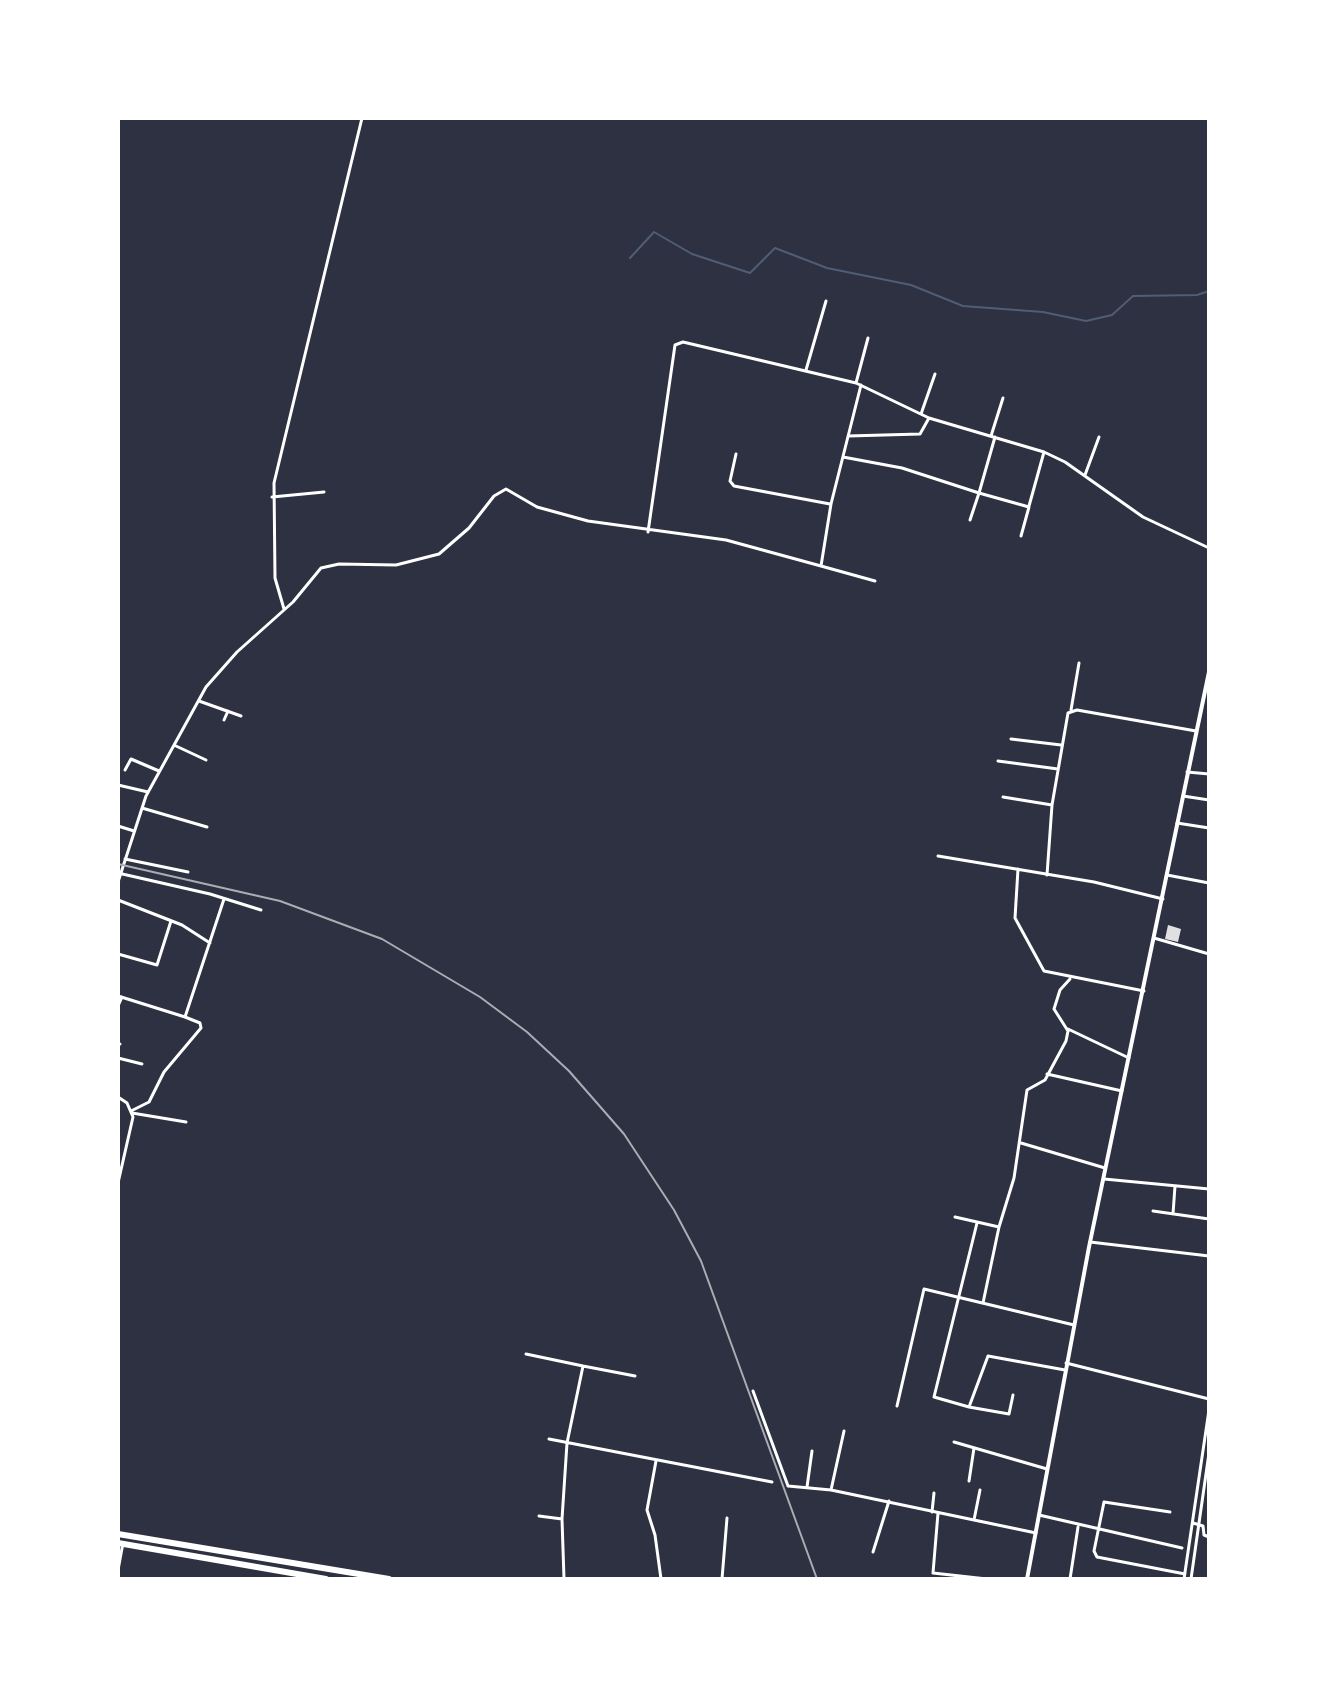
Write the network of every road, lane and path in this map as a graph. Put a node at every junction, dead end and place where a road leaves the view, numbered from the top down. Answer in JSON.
{"nodes":[{"id":1,"x":362,"y":118,"type":"edge"},
{"id":2,"x":826,"y":301,"type":"dead end"},
{"id":3,"x":868,"y":338,"type":"dead end"},
{"id":4,"x":806,"y":370,"type":"junction"},
{"id":5,"x":935,"y":374,"type":"dead end"},
{"id":6,"x":859,"y":384,"type":"junction"},
{"id":7,"x":1003,"y":398,"type":"dead end"},
{"id":8,"x":921,"y":414,"type":"junction"},
{"id":9,"x":929,"y":418,"type":"junction"},
{"id":10,"x":848,"y":436,"type":"junction"},
{"id":11,"x":993,"y":437,"type":"junction"},
{"id":12,"x":1099,"y":437,"type":"dead end"},
{"id":13,"x":1044,"y":452,"type":"junction"},
{"id":14,"x":736,"y":454,"type":"dead end"},
{"id":15,"x":843,"y":457,"type":"junction"},
{"id":16,"x":1085,"y":475,"type":"junction"},
{"id":17,"x":324,"y":492,"type":"dead end"},
{"id":18,"x":979,"y":493,"type":"junction"},
{"id":19,"x":272,"y":497,"type":"junction"},
{"id":20,"x":831,"y":504,"type":"junction"},
{"id":21,"x":1029,"y":507,"type":"junction"},
{"id":22,"x":970,"y":520,"type":"dead end"},
{"id":23,"x":648,"y":532,"type":"junction"},
{"id":24,"x":1021,"y":536,"type":"dead end"},
{"id":25,"x":1209,"y":548,"type":"edge"},
{"id":26,"x":821,"y":566,"type":"junction"},
{"id":27,"x":875,"y":581,"type":"dead end"},
{"id":28,"x":284,"y":609,"type":"junction"},
{"id":29,"x":1079,"y":663,"type":"dead end"},
{"id":30,"x":1209,"y":672,"type":"edge"},
{"id":31,"x":1207,"y":685,"type":"edge"},
{"id":32,"x":198,"y":701,"type":"junction"},
{"id":33,"x":228,"y":711,"type":"junction"},
{"id":34,"x":1070,"y":711,"type":"junction"},
{"id":35,"x":241,"y":716,"type":"dead end"},
{"id":36,"x":224,"y":720,"type":"dead end"},
{"id":37,"x":1196,"y":731,"type":"junction"},
{"id":38,"x":1011,"y":739,"type":"dead end"},
{"id":39,"x":1061,"y":745,"type":"junction"},
{"id":40,"x":176,"y":746,"type":"junction"},
{"id":41,"x":206,"y":760,"type":"dead end"},
{"id":42,"x":998,"y":761,"type":"dead end"},
{"id":43,"x":1058,"y":769,"type":"junction"},
{"id":44,"x":125,"y":770,"type":"dead end"},
{"id":45,"x":159,"y":771,"type":"junction"},
{"id":46,"x":1187,"y":772,"type":"junction"},
{"id":47,"x":1209,"y":774,"type":"edge"},
{"id":48,"x":118,"y":785,"type":"edge"},
{"id":49,"x":148,"y":792,"type":"junction"},
{"id":50,"x":1183,"y":796,"type":"junction"},
{"id":51,"x":1003,"y":797,"type":"dead end"},
{"id":52,"x":1209,"y":800,"type":"edge"},
{"id":53,"x":1052,"y":805,"type":"junction"},
{"id":54,"x":142,"y":808,"type":"junction"},
{"id":55,"x":1177,"y":823,"type":"junction"},
{"id":56,"x":118,"y":826,"type":"edge"},
{"id":57,"x":207,"y":827,"type":"dead end"},
{"id":58,"x":1209,"y":828,"type":"edge"},
{"id":59,"x":135,"y":831,"type":"junction"},
{"id":60,"x":938,"y":856,"type":"dead end"},
{"id":61,"x":125,"y":859,"type":"junction"},
{"id":62,"x":1018,"y":869,"type":"junction"},
{"id":63,"x":188,"y":872,"type":"dead end"},
{"id":64,"x":119,"y":874,"type":"edge"},
{"id":65,"x":1047,"y":875,"type":"junction"},
{"id":66,"x":1167,"y":875,"type":"junction"},
{"id":67,"x":118,"y":882,"type":"edge"},
{"id":68,"x":1209,"y":883,"type":"edge"},
{"id":69,"x":224,"y":899,"type":"junction"},
{"id":70,"x":1163,"y":899,"type":"junction"},
{"id":71,"x":118,"y":900,"type":"edge"},
{"id":72,"x":261,"y":910,"type":"dead end"},
{"id":73,"x":171,"y":921,"type":"junction"},
{"id":74,"x":1154,"y":938,"type":"junction"},
{"id":75,"x":210,"y":943,"type":"junction"},
{"id":76,"x":118,"y":954,"type":"edge"},
{"id":77,"x":1209,"y":954,"type":"edge"},
{"id":78,"x":1070,"y":979,"type":"junction"},
{"id":79,"x":1144,"y":991,"type":"junction"},
{"id":80,"x":120,"y":997,"type":"edge"},
{"id":81,"x":118,"y":1006,"type":"edge"},
{"id":82,"x":185,"y":1017,"type":"junction"},
{"id":83,"x":1068,"y":1029,"type":"junction"},
{"id":84,"x":118,"y":1058,"type":"edge"},
{"id":85,"x":1130,"y":1058,"type":"junction"},
{"id":86,"x":142,"y":1064,"type":"dead end"},
{"id":87,"x":1047,"y":1074,"type":"junction"},
{"id":88,"x":1123,"y":1091,"type":"junction"},
{"id":89,"x":118,"y":1097,"type":"edge"},
{"id":90,"x":131,"y":1112,"type":"junction"},
{"id":91,"x":186,"y":1122,"type":"dead end"},
{"id":92,"x":1021,"y":1143,"type":"junction"},
{"id":93,"x":1106,"y":1169,"type":"junction"},
{"id":94,"x":1104,"y":1179,"type":"junction"},
{"id":95,"x":118,"y":1183,"type":"edge"},
{"id":96,"x":1175,"y":1186,"type":"junction"},
{"id":97,"x":1209,"y":1189,"type":"edge"},
{"id":98,"x":1153,"y":1211,"type":"dead end"},
{"id":99,"x":1173,"y":1214,"type":"junction"},
{"id":100,"x":955,"y":1217,"type":"dead end"},
{"id":101,"x":1209,"y":1219,"type":"edge"},
{"id":102,"x":977,"y":1223,"type":"junction"},
{"id":103,"x":999,"y":1227,"type":"junction"},
{"id":104,"x":1090,"y":1242,"type":"junction"},
{"id":105,"x":1209,"y":1256,"type":"edge"},
{"id":106,"x":958,"y":1296,"type":"junction"},
{"id":107,"x":983,"y":1303,"type":"junction"},
{"id":108,"x":1074,"y":1325,"type":"junction"},
{"id":109,"x":119,"y":1347,"type":"edge"},
{"id":110,"x":526,"y":1354,"type":"dead end"},
{"id":111,"x":1066,"y":1363,"type":"junction"},
{"id":112,"x":583,"y":1366,"type":"junction"},
{"id":113,"x":1065,"y":1370,"type":"junction"},
{"id":114,"x":635,"y":1376,"type":"dead end"},
{"id":115,"x":118,"y":1378,"type":"edge"},
{"id":116,"x":753,"y":1391,"type":"dead end"},
{"id":117,"x":1013,"y":1395,"type":"dead end"},
{"id":118,"x":1209,"y":1399,"type":"edge"},
{"id":119,"x":897,"y":1406,"type":"dead end"},
{"id":120,"x":969,"y":1407,"type":"junction"},
{"id":121,"x":1209,"y":1410,"type":"edge"},
{"id":122,"x":844,"y":1431,"type":"dead end"},
{"id":123,"x":549,"y":1439,"type":"dead end"},
{"id":124,"x":954,"y":1442,"type":"dead end"},
{"id":125,"x":567,"y":1443,"type":"junction"},
{"id":126,"x":974,"y":1448,"type":"junction"},
{"id":127,"x":812,"y":1451,"type":"dead end"},
{"id":128,"x":1209,"y":1453,"type":"edge"},
{"id":129,"x":656,"y":1461,"type":"junction"},
{"id":130,"x":1047,"y":1469,"type":"junction"},
{"id":131,"x":969,"y":1481,"type":"dead end"},
{"id":132,"x":772,"y":1482,"type":"dead end"},
{"id":133,"x":807,"y":1487,"type":"junction"},
{"id":134,"x":831,"y":1490,"type":"junction"},
{"id":135,"x":980,"y":1490,"type":"dead end"},
{"id":136,"x":934,"y":1493,"type":"dead end"},
{"id":137,"x":1203,"y":1499,"type":"junction"},
{"id":138,"x":889,"y":1501,"type":"junction"},
{"id":139,"x":1209,"y":1501,"type":"edge"},
{"id":140,"x":932,"y":1512,"type":"junction"},
{"id":141,"x":1170,"y":1512,"type":"dead end"},
{"id":142,"x":938,"y":1513,"type":"junction"},
{"id":143,"x":1039,"y":1515,"type":"junction"},
{"id":144,"x":539,"y":1516,"type":"dead end"},
{"id":145,"x":727,"y":1518,"type":"dead end"},
{"id":146,"x":562,"y":1519,"type":"junction"},
{"id":147,"x":974,"y":1520,"type":"junction"},
{"id":148,"x":1193,"y":1523,"type":"junction"},
{"id":149,"x":1199,"y":1524,"type":"junction"},
{"id":150,"x":1078,"y":1527,"type":"junction"},
{"id":151,"x":1099,"y":1531,"type":"junction"},
{"id":152,"x":1036,"y":1533,"type":"junction"},
{"id":153,"x":118,"y":1534,"type":"edge"},
{"id":154,"x":1209,"y":1537,"type":"edge"},
{"id":155,"x":121,"y":1543,"type":"edge"},
{"id":156,"x":1182,"y":1548,"type":"dead end"},
{"id":157,"x":873,"y":1552,"type":"dead end"},
{"id":158,"x":119,"y":1560,"type":"edge"},
{"id":159,"x":118,"y":1570,"type":"edge"},
{"id":160,"x":1185,"y":1577,"type":"edge"},
{"id":161,"x":326,"y":1579,"type":"edge"},
{"id":162,"x":389,"y":1579,"type":"edge"},
{"id":163,"x":564,"y":1579,"type":"edge"},
{"id":164,"x":661,"y":1579,"type":"edge"},
{"id":165,"x":722,"y":1579,"type":"edge"},
{"id":166,"x":987,"y":1579,"type":"edge"},
{"id":167,"x":1027,"y":1579,"type":"edge"},
{"id":168,"x":1070,"y":1579,"type":"edge"},
{"id":169,"x":1191,"y":1579,"type":"edge"}],
"edges":[{"from":1,"to":19,"type":"street"},
{"from":2,"to":4,"type":"street"},
{"from":3,"to":6,"type":"street"},
{"from":4,"to":6,"type":"street"},
{"from":4,"to":23,"type":"street"},
{"from":5,"to":8,"type":"street"},
{"from":6,"to":8,"type":"street"},
{"from":6,"to":10,"type":"street"},
{"from":7,"to":11,"type":"street"},
{"from":8,"to":9,"type":"street"},
{"from":9,"to":10,"type":"street"},
{"from":9,"to":11,"type":"street"},
{"from":10,"to":15,"type":"street"},
{"from":11,"to":13,"type":"street"},
{"from":11,"to":18,"type":"street"},
{"from":12,"to":16,"type":"street"},
{"from":13,"to":16,"type":"street"},
{"from":13,"to":21,"type":"street"},
{"from":14,"to":20,"type":"street"},
{"from":15,"to":18,"type":"street"},
{"from":15,"to":20,"type":"street"},
{"from":16,"to":25,"type":"street"},
{"from":17,"to":19,"type":"street"},
{"from":18,"to":21,"type":"street"},
{"from":18,"to":22,"type":"street"},
{"from":19,"to":28,"type":"street"},
{"from":20,"to":26,"type":"street"},
{"from":21,"to":24,"type":"street"},
{"from":23,"to":26,"type":"street"},
{"from":23,"to":28,"type":"street"},
{"from":26,"to":27,"type":"street"},
{"from":28,"to":32,"type":"street"},
{"from":29,"to":34,"type":"street"},
{"from":30,"to":31,"type":"street"},
{"from":31,"to":37,"type":"street"},
{"from":32,"to":33,"type":"street"},
{"from":32,"to":40,"type":"street"},
{"from":33,"to":35,"type":"street"},
{"from":33,"to":36,"type":"street"},
{"from":34,"to":37,"type":"street"},
{"from":34,"to":39,"type":"street"},
{"from":37,"to":46,"type":"street"},
{"from":38,"to":39,"type":"street"},
{"from":39,"to":43,"type":"street"},
{"from":40,"to":41,"type":"street"},
{"from":40,"to":45,"type":"street"},
{"from":42,"to":43,"type":"street"},
{"from":43,"to":53,"type":"street"},
{"from":44,"to":45,"type":"street"},
{"from":45,"to":49,"type":"street"},
{"from":46,"to":47,"type":"street"},
{"from":46,"to":50,"type":"street"},
{"from":48,"to":49,"type":"street"},
{"from":49,"to":54,"type":"street"},
{"from":50,"to":52,"type":"street"},
{"from":50,"to":55,"type":"street"},
{"from":51,"to":53,"type":"street"},
{"from":53,"to":65,"type":"street"},
{"from":54,"to":57,"type":"street"},
{"from":54,"to":59,"type":"street"},
{"from":55,"to":58,"type":"street"},
{"from":55,"to":66,"type":"street"},
{"from":56,"to":59,"type":"street"},
{"from":59,"to":61,"type":"street"},
{"from":60,"to":62,"type":"street"},
{"from":61,"to":63,"type":"street"},
{"from":61,"to":64,"type":"street"},
{"from":62,"to":65,"type":"street"},
{"from":62,"to":78,"type":"street"},
{"from":64,"to":67,"type":"street"},
{"from":64,"to":69,"type":"street"},
{"from":65,"to":70,"type":"street"},
{"from":66,"to":68,"type":"street"},
{"from":66,"to":70,"type":"street"},
{"from":69,"to":72,"type":"street"},
{"from":69,"to":75,"type":"street"},
{"from":70,"to":74,"type":"street"},
{"from":71,"to":73,"type":"street"},
{"from":73,"to":75,"type":"street"},
{"from":73,"to":76,"type":"street"},
{"from":74,"to":77,"type":"street"},
{"from":74,"to":79,"type":"street"},
{"from":75,"to":82,"type":"street"},
{"from":78,"to":79,"type":"street"},
{"from":78,"to":83,"type":"street"},
{"from":79,"to":85,"type":"street"},
{"from":80,"to":81,"type":"street"},
{"from":80,"to":82,"type":"street"},
{"from":82,"to":90,"type":"street"},
{"from":83,"to":85,"type":"street"},
{"from":83,"to":87,"type":"street"},
{"from":84,"to":86,"type":"street"},
{"from":85,"to":88,"type":"street"},
{"from":87,"to":88,"type":"street"},
{"from":87,"to":92,"type":"street"},
{"from":88,"to":93,"type":"street"},
{"from":89,"to":90,"type":"street"},
{"from":90,"to":91,"type":"street"},
{"from":90,"to":95,"type":"street"},
{"from":92,"to":93,"type":"street"},
{"from":92,"to":103,"type":"street"},
{"from":93,"to":94,"type":"street"},
{"from":94,"to":96,"type":"street"},
{"from":94,"to":104,"type":"street"},
{"from":96,"to":97,"type":"street"},
{"from":96,"to":99,"type":"street"},
{"from":98,"to":99,"type":"street"},
{"from":99,"to":101,"type":"street"},
{"from":100,"to":102,"type":"street"},
{"from":102,"to":103,"type":"street"},
{"from":102,"to":106,"type":"street"},
{"from":103,"to":107,"type":"street"},
{"from":104,"to":105,"type":"street"},
{"from":104,"to":108,"type":"street"},
{"from":106,"to":107,"type":"street"},
{"from":106,"to":119,"type":"street"},
{"from":106,"to":120,"type":"street"},
{"from":107,"to":108,"type":"street"},
{"from":108,"to":111,"type":"street"},
{"from":109,"to":115,"type":"street"},
{"from":110,"to":112,"type":"street"},
{"from":111,"to":113,"type":"street"},
{"from":111,"to":118,"type":"street"},
{"from":112,"to":114,"type":"street"},
{"from":112,"to":125,"type":"street"},
{"from":113,"to":120,"type":"street"},
{"from":113,"to":130,"type":"street"},
{"from":116,"to":133,"type":"street"},
{"from":117,"to":120,"type":"street"},
{"from":121,"to":148,"type":"street"},
{"from":122,"to":134,"type":"street"},
{"from":123,"to":125,"type":"street"},
{"from":124,"to":126,"type":"street"},
{"from":125,"to":129,"type":"street"},
{"from":125,"to":146,"type":"street"},
{"from":126,"to":130,"type":"street"},
{"from":126,"to":131,"type":"street"},
{"from":127,"to":133,"type":"street"},
{"from":128,"to":137,"type":"street"},
{"from":129,"to":132,"type":"street"},
{"from":129,"to":164,"type":"street"},
{"from":130,"to":143,"type":"street"},
{"from":133,"to":134,"type":"street"},
{"from":134,"to":138,"type":"street"},
{"from":135,"to":147,"type":"street"},
{"from":136,"to":140,"type":"street"},
{"from":137,"to":139,"type":"street"},
{"from":137,"to":149,"type":"street"},
{"from":138,"to":140,"type":"street"},
{"from":138,"to":157,"type":"street"},
{"from":140,"to":142,"type":"street"},
{"from":141,"to":151,"type":"street"},
{"from":142,"to":147,"type":"street"},
{"from":142,"to":166,"type":"street"},
{"from":143,"to":150,"type":"street"},
{"from":143,"to":152,"type":"street"},
{"from":144,"to":146,"type":"street"},
{"from":145,"to":165,"type":"street"},
{"from":146,"to":163,"type":"street"},
{"from":147,"to":152,"type":"street"},
{"from":148,"to":149,"type":"street"},
{"from":148,"to":160,"type":"street"},
{"from":149,"to":154,"type":"street"},
{"from":149,"to":169,"type":"street"},
{"from":150,"to":151,"type":"street"},
{"from":150,"to":168,"type":"street"},
{"from":151,"to":156,"type":"street"},
{"from":151,"to":160,"type":"street"},
{"from":152,"to":167,"type":"street"},
{"from":153,"to":162,"type":"highway"},
{"from":155,"to":158,"type":"street"},
{"from":155,"to":161,"type":"highway"},
{"from":158,"to":159,"type":"street"}]}
